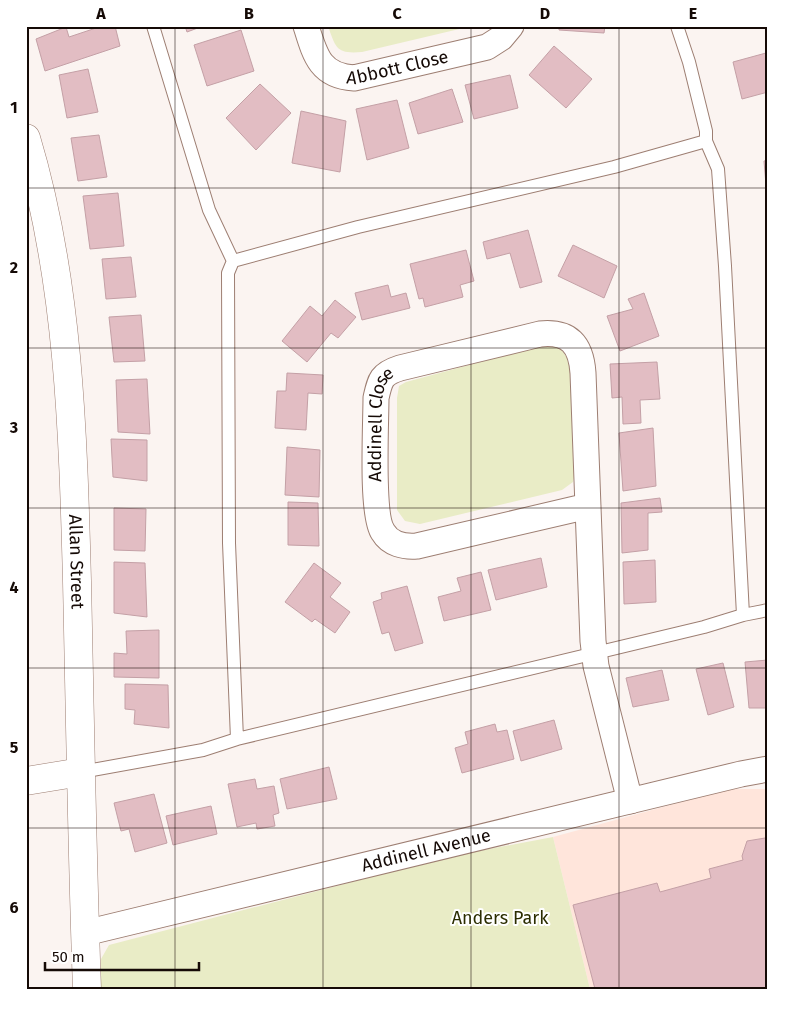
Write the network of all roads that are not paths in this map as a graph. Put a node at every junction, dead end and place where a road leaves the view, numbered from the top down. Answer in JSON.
{"nodes":[{"id":1,"x":153,"y":26,"type":"edge"},
{"id":2,"x":306,"y":26,"type":"edge"},
{"id":3,"x":511,"y":26,"type":"edge"},
{"id":4,"x":677,"y":26,"type":"edge"},
{"id":5,"x":26,"y":138,"type":"edge"},
{"id":6,"x":706,"y":140,"type":"junction"},
{"id":7,"x":34,"y":205,"type":"edge"},
{"id":8,"x":234,"y":261,"type":"junction"},
{"id":9,"x":588,"y":506,"type":"junction"},
{"id":10,"x":768,"y":610,"type":"edge"},
{"id":11,"x":743,"y":615,"type":"junction"},
{"id":12,"x":594,"y":653,"type":"junction"},
{"id":13,"x":237,"y":739,"type":"junction"},
{"id":14,"x":768,"y":769,"type":"edge"},
{"id":15,"x":82,"y":772,"type":"junction"},
{"id":16,"x":26,"y":781,"type":"edge"},
{"id":17,"x":630,"y":801,"type":"junction"},
{"id":18,"x":85,"y":933,"type":"junction"},
{"id":19,"x":87,"y":989,"type":"edge"}],
"edges":[{"from":1,"to":8,"type":"lane"},
{"from":2,"to":3,"type":"street","name":"Abbott Close"},
{"from":4,"to":6,"type":"lane"},
{"from":5,"to":7,"type":"street","name":"Allan Street"},
{"from":6,"to":8,"type":"lane"},
{"from":6,"to":11,"type":"lane"},
{"from":7,"to":15,"type":"street","name":"Allan Street"},
{"from":8,"to":13,"type":"lane"},
{"from":9,"to":9,"type":"street","name":"Addinell Close"},
{"from":9,"to":12,"type":"street","name":"Addinell Close"},
{"from":10,"to":11,"type":"lane"},
{"from":11,"to":12,"type":"lane"},
{"from":12,"to":13,"type":"lane"},
{"from":12,"to":17,"type":"street","name":"Addinell Close"},
{"from":13,"to":15,"type":"lane"},
{"from":14,"to":17,"type":"street","name":"Addinell Avenue"},
{"from":15,"to":16,"type":"street"},
{"from":15,"to":18,"type":"street","name":"Allan Street"},
{"from":17,"to":18,"type":"street","name":"Addinell Avenue"},
{"from":18,"to":19,"type":"street","name":"Allan Street"}]}
